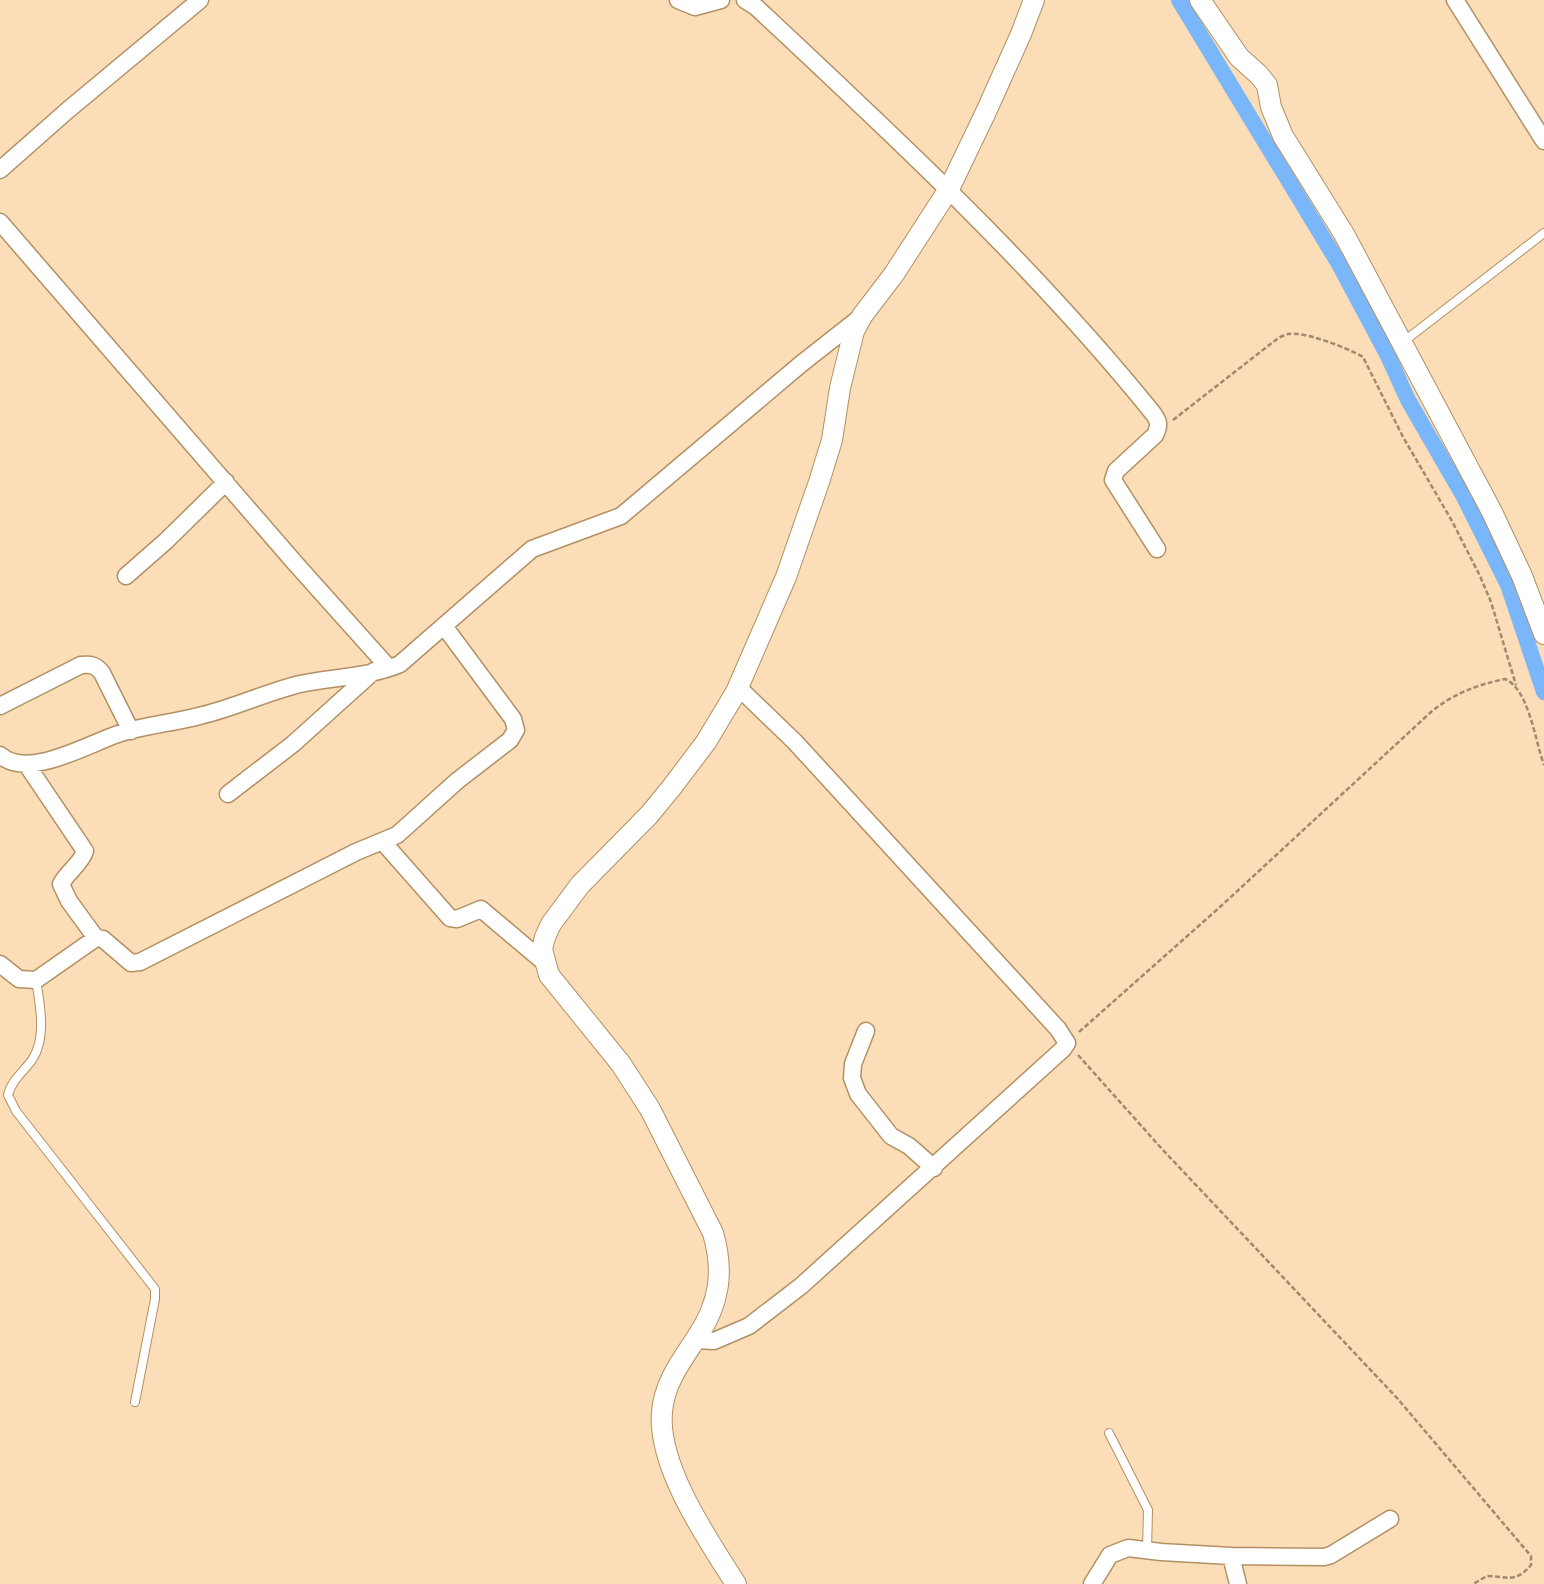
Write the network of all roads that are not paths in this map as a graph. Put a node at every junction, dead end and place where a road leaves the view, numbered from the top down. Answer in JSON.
{"nodes":[{"id":1,"x":200,"y":0,"type":"edge"},
{"id":2,"x":678,"y":0,"type":"edge"},
{"id":3,"x":721,"y":0,"type":"edge"},
{"id":4,"x":746,"y":0,"type":"edge"},
{"id":5,"x":1034,"y":0,"type":"edge"},
{"id":6,"x":1200,"y":0,"type":"edge"},
{"id":7,"x":1455,"y":0,"type":"edge"},
{"id":8,"x":1544,"y":141,"type":"edge"},
{"id":9,"x":0,"y":170,"type":"edge"},
{"id":10,"x":949,"y":189,"type":"junction"},
{"id":11,"x":0,"y":222,"type":"edge"},
{"id":12,"x":1544,"y":234,"type":"edge"},
{"id":13,"x":862,"y":316,"type":"junction"},
{"id":14,"x":1402,"y":343,"type":"junction"},
{"id":15,"x":226,"y":482,"type":"junction"},
{"id":16,"x":1157,"y":549,"type":"dead end"},
{"id":17,"x":126,"y":576,"type":"dead end"},
{"id":18,"x":444,"y":626,"type":"junction"},
{"id":19,"x":1544,"y":634,"type":"edge"},
{"id":20,"x":382,"y":670,"type":"junction"},
{"id":21,"x":738,"y":687,"type":"junction"},
{"id":22,"x":0,"y":706,"type":"edge"},
{"id":23,"x":130,"y":731,"type":"junction"},
{"id":24,"x":0,"y":755,"type":"edge"},
{"id":25,"x":26,"y":765,"type":"junction"},
{"id":26,"x":228,"y":794,"type":"dead end"},
{"id":27,"x":383,"y":842,"type":"junction"},
{"id":28,"x":96,"y":938,"type":"junction"},
{"id":29,"x":545,"y":963,"type":"junction"},
{"id":30,"x":0,"y":964,"type":"edge"},
{"id":31,"x":36,"y":980,"type":"junction"},
{"id":32,"x":866,"y":1031,"type":"dead end"},
{"id":33,"x":934,"y":1168,"type":"junction"},
{"id":34,"x":695,"y":1340,"type":"junction"},
{"id":35,"x":135,"y":1402,"type":"dead end"},
{"id":36,"x":1108,"y":1433,"type":"dead end"},
{"id":37,"x":1390,"y":1519,"type":"dead end"},
{"id":38,"x":1147,"y":1550,"type":"junction"},
{"id":39,"x":1231,"y":1556,"type":"junction"},
{"id":40,"x":736,"y":1584,"type":"edge"},
{"id":41,"x":1092,"y":1584,"type":"edge"},
{"id":42,"x":1238,"y":1584,"type":"edge"}],
"edges":[{"from":1,"to":9,"type":"street"},
{"from":2,"to":3,"type":"street"},
{"from":4,"to":10,"type":"street"},
{"from":5,"to":10,"type":"street"},
{"from":6,"to":14,"type":"street"},
{"from":7,"to":8,"type":"street"},
{"from":10,"to":13,"type":"street"},
{"from":10,"to":16,"type":"street"},
{"from":11,"to":15,"type":"street"},
{"from":12,"to":14,"type":"lane"},
{"from":13,"to":18,"type":"street"},
{"from":13,"to":21,"type":"street"},
{"from":14,"to":19,"type":"street"},
{"from":15,"to":17,"type":"street"},
{"from":15,"to":20,"type":"street"},
{"from":18,"to":20,"type":"street"},
{"from":18,"to":27,"type":"street"},
{"from":20,"to":23,"type":"street"},
{"from":20,"to":26,"type":"street"},
{"from":21,"to":29,"type":"street"},
{"from":21,"to":33,"type":"street"},
{"from":22,"to":23,"type":"street"},
{"from":23,"to":25,"type":"street"},
{"from":24,"to":25,"type":"street"},
{"from":25,"to":28,"type":"street"},
{"from":27,"to":28,"type":"street"},
{"from":27,"to":29,"type":"street"},
{"from":28,"to":31,"type":"street"},
{"from":29,"to":34,"type":"street"},
{"from":30,"to":31,"type":"street"},
{"from":31,"to":35,"type":"lane"},
{"from":32,"to":33,"type":"street"},
{"from":33,"to":34,"type":"street"},
{"from":34,"to":40,"type":"street"},
{"from":36,"to":38,"type":"lane"},
{"from":37,"to":39,"type":"street"},
{"from":38,"to":39,"type":"street"},
{"from":38,"to":41,"type":"street"},
{"from":39,"to":42,"type":"street"}]}
